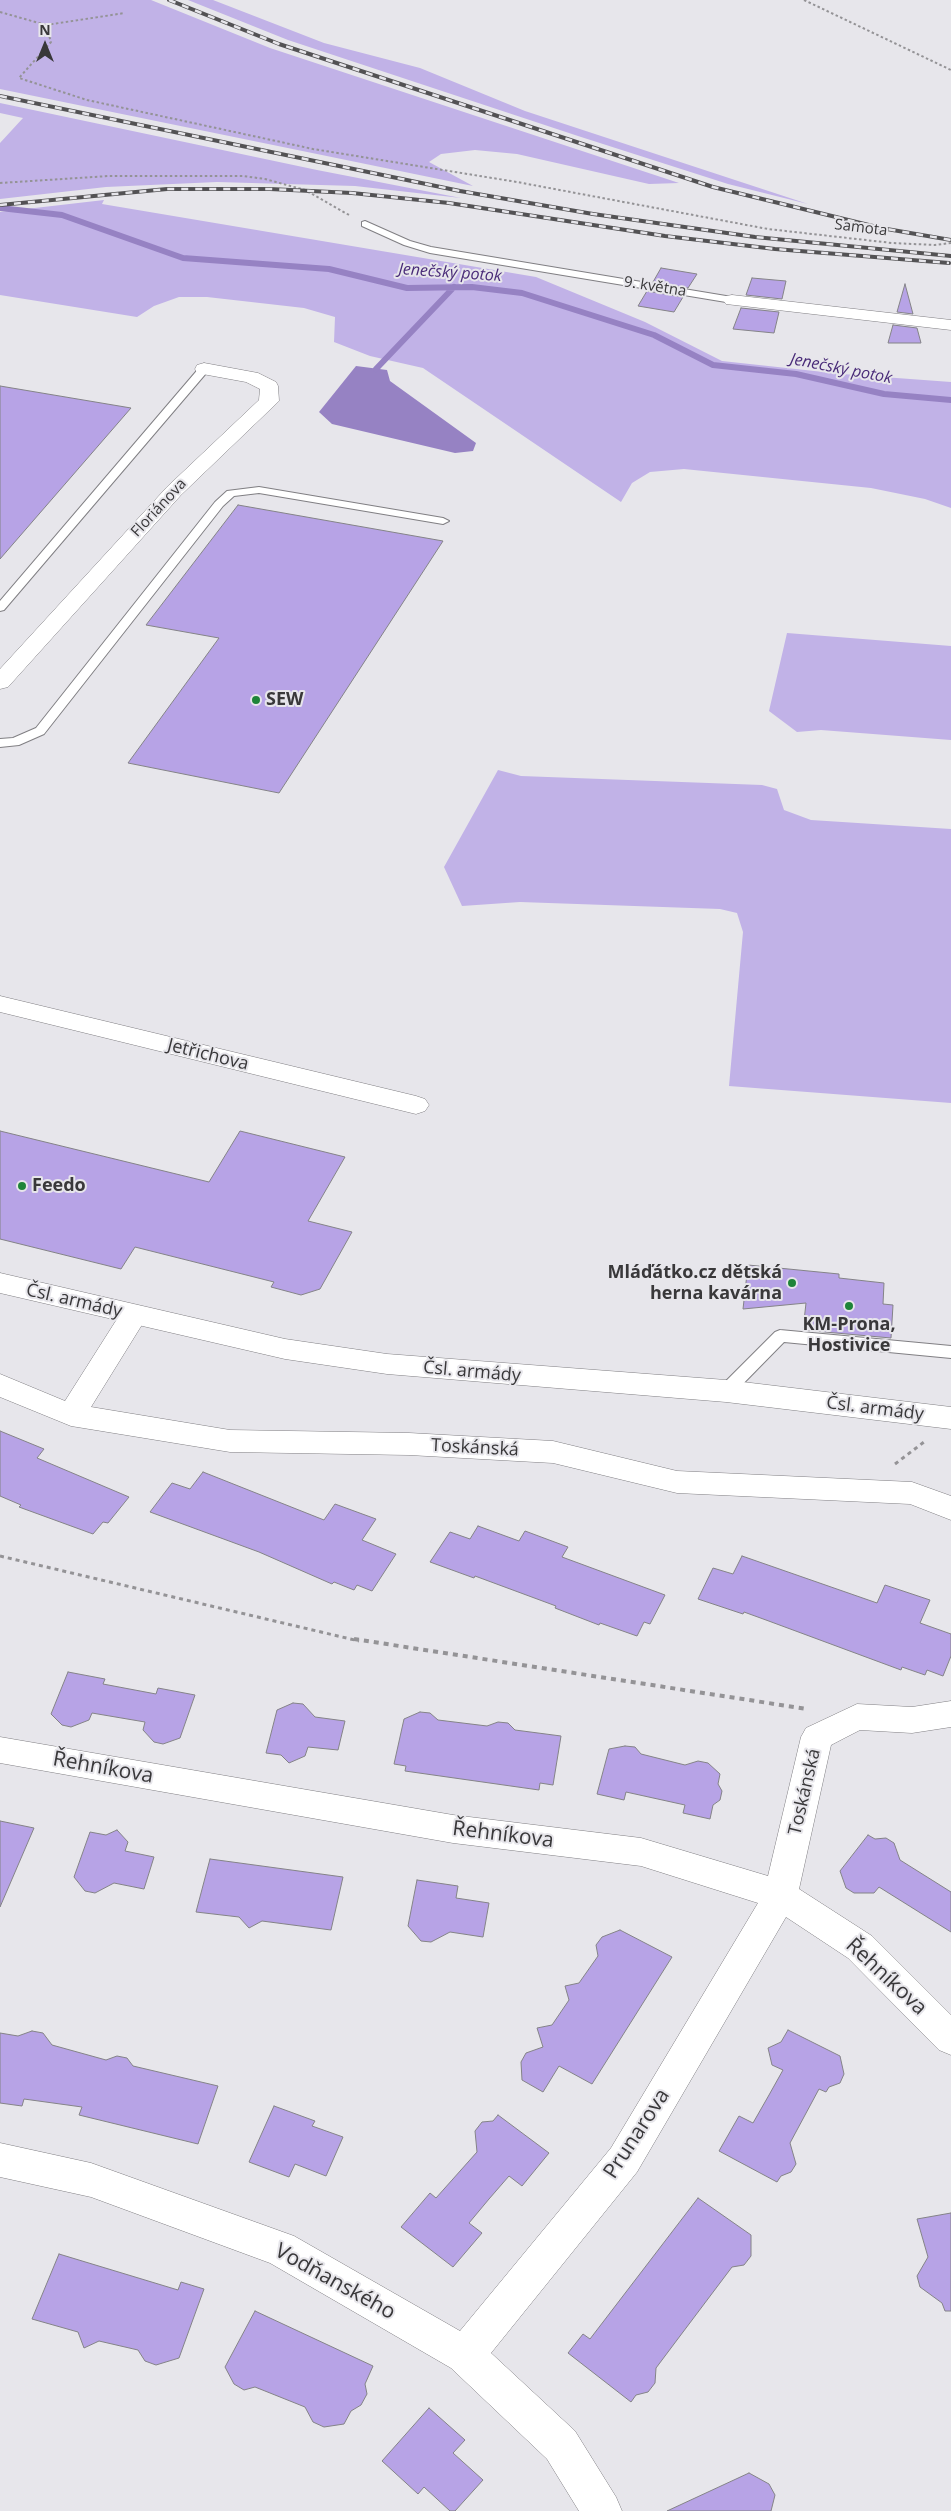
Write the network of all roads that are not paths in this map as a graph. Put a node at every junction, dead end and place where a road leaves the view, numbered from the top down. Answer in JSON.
{"nodes":[{"id":1,"x":365,"y":224,"type":"road end"},
{"id":2,"x":732,"y":300,"type":"joint"},
{"id":3,"x":951,"y":325,"type":"edge"},
{"id":4,"x":204,"y":369,"type":"joint"},
{"id":5,"x":443,"y":521,"type":"dead end"},
{"id":6,"x":0,"y":608,"type":"edge"},
{"id":7,"x":0,"y":681,"type":"edge"},
{"id":8,"x":0,"y":743,"type":"edge"},
{"id":9,"x":0,"y":1004,"type":"edge"},
{"id":10,"x":416,"y":1105,"type":"dead end"},
{"id":11,"x":0,"y":1284,"type":"edge"},
{"id":12,"x":134,"y":1314,"type":"junction"},
{"id":13,"x":951,"y":1352,"type":"edge"},
{"id":14,"x":0,"y":1385,"type":"edge"},
{"id":15,"x":726,"y":1391,"type":"junction"},
{"id":16,"x":71,"y":1415,"type":"junction"},
{"id":17,"x":951,"y":1418,"type":"edge"},
{"id":18,"x":951,"y":1508,"type":"edge"},
{"id":19,"x":945,"y":1715,"type":"edge"},
{"id":20,"x":0,"y":1750,"type":"edge"},
{"id":21,"x":781,"y":1894,"type":"junction"},
{"id":22,"x":951,"y":2039,"type":"edge"},
{"id":23,"x":0,"y":2160,"type":"edge"},
{"id":24,"x":465,"y":2355,"type":"junction"},
{"id":25,"x":602,"y":2511,"type":"edge"}],
"edges":[{"from":1,"to":2,"type":"lane","name":"9. května"},
{"from":2,"to":3,"type":"street","name":"9. května"},
{"from":4,"to":6,"type":"lane"},
{"from":4,"to":7,"type":"street","name":"Floriánova"},
{"from":5,"to":8,"type":"lane"},
{"from":9,"to":10,"type":"street","name":"Jetřichova"},
{"from":11,"to":12,"type":"street","name":"Čsl. armády"},
{"from":12,"to":15,"type":"street","name":"Čsl. armády"},
{"from":12,"to":16,"type":"street"},
{"from":13,"to":15,"type":"lane"},
{"from":14,"to":16,"type":"street","name":"Toskánská"},
{"from":15,"to":17,"type":"street","name":"Čsl. armády"},
{"from":16,"to":18,"type":"street","name":"Toskánská"},
{"from":19,"to":21,"type":"street","name":"Toskánská"},
{"from":20,"to":21,"type":"street","name":"Řehníkova"},
{"from":21,"to":22,"type":"street","name":"Řehníkova"},
{"from":21,"to":24,"type":"street","name":"Prunarova"},
{"from":23,"to":24,"type":"street","name":"Vodňanského"},
{"from":24,"to":25,"type":"street","name":"Vodňanského"}]}
